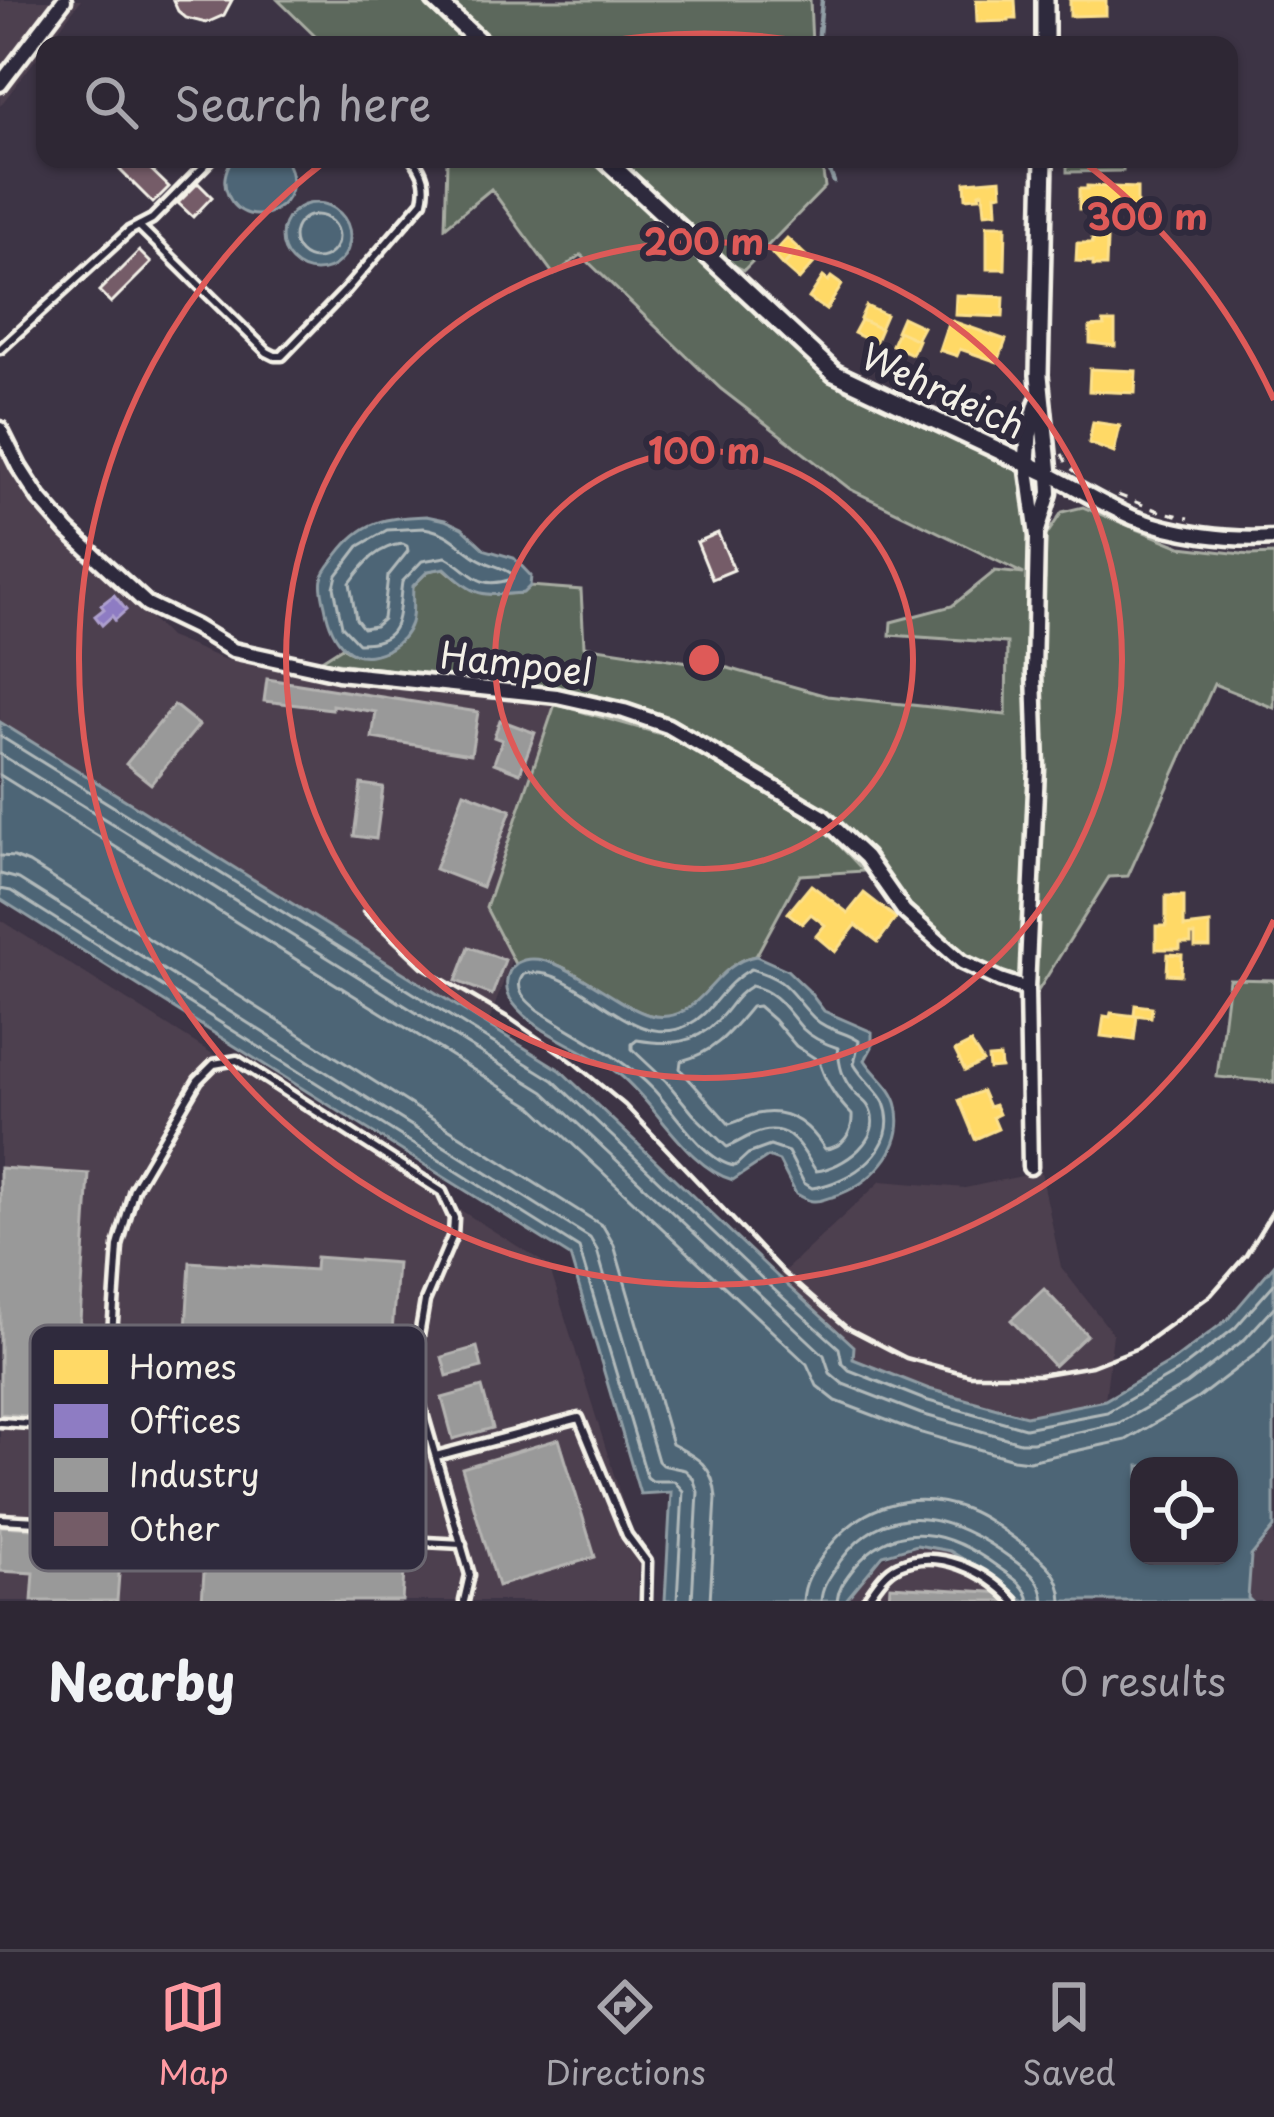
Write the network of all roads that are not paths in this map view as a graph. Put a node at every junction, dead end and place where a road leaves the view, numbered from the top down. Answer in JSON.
{"nodes":[{"id":1,"x":64,"y":0,"type":"edge"},
{"id":2,"x":435,"y":0,"type":"edge"},
{"id":3,"x":1045,"y":0,"type":"edge"},
{"id":4,"x":37,"y":36,"type":"edge"},
{"id":5,"x":473,"y":36,"type":"edge"},
{"id":6,"x":1045,"y":36,"type":"edge"},
{"id":7,"x":36,"y":37,"type":"edge"},
{"id":8,"x":0,"y":84,"type":"edge"},
{"id":9,"x":203,"y":168,"type":"edge"},
{"id":10,"x":420,"y":168,"type":"edge"},
{"id":11,"x":615,"y":168,"type":"edge"},
{"id":12,"x":1044,"y":168,"type":"edge"},
{"id":13,"x":140,"y":226,"type":"junction"},
{"id":14,"x":0,"y":349,"type":"edge"},
{"id":15,"x":1040,"y":394,"type":"junction"},
{"id":16,"x":0,"y":429,"type":"edge"},
{"id":17,"x":1027,"y":464,"type":"junction"},
{"id":18,"x":1049,"y":474,"type":"junction"},
{"id":19,"x":1037,"y":536,"type":"junction"},
{"id":20,"x":1274,"y":538,"type":"edge"},
{"id":21,"x":1027,"y":989,"type":"junction"},
{"id":22,"x":1030,"y":1167,"type":"dead end"},
{"id":23,"x":113,"y":1325,"type":"edge"},
{"id":24,"x":421,"y":1325,"type":"edge"},
{"id":25,"x":0,"y":1422,"type":"edge"},
{"id":26,"x":426,"y":1423,"type":"edge"},
{"id":27,"x":30,"y":1424,"type":"edge"},
{"id":28,"x":436,"y":1456,"type":"junction"},
{"id":29,"x":0,"y":1519,"type":"edge"},
{"id":30,"x":30,"y":1521,"type":"edge"},
{"id":31,"x":426,"y":1542,"type":"edge"},
{"id":32,"x":463,"y":1544,"type":"junction"},
{"id":33,"x":464,"y":1601,"type":"edge"},
{"id":34,"x":646,"y":1601,"type":"edge"},
{"id":35,"x":866,"y":1601,"type":"edge"},
{"id":36,"x":1014,"y":1601,"type":"edge"}],
"edges":[{"from":1,"to":4,"type":"street"},
{"from":2,"to":5,"type":"street"},
{"from":3,"to":6,"type":"street"},
{"from":7,"to":8,"type":"street"},
{"from":9,"to":13,"type":"lane"},
{"from":10,"to":13,"type":"lane"},
{"from":11,"to":17,"type":"street","name":"Wehrdeich"},
{"from":12,"to":15,"type":"street"},
{"from":13,"to":14,"type":"lane"},
{"from":15,"to":17,"type":"street"},
{"from":15,"to":18,"type":"street"},
{"from":16,"to":21,"type":"street","name":"Hampoel"},
{"from":17,"to":18,"type":"street","name":"Wehrdeich"},
{"from":17,"to":19,"type":"street"},
{"from":18,"to":19,"type":"street"},
{"from":18,"to":20,"type":"street"},
{"from":19,"to":21,"type":"street"},
{"from":21,"to":22,"type":"street"},
{"from":23,"to":24,"type":"lane"},
{"from":25,"to":27,"type":"lane"},
{"from":26,"to":28,"type":"lane"},
{"from":28,"to":32,"type":"lane"},
{"from":28,"to":34,"type":"lane"},
{"from":29,"to":30,"type":"lane"},
{"from":31,"to":32,"type":"lane"},
{"from":32,"to":33,"type":"lane"},
{"from":35,"to":36,"type":"lane"}]}
